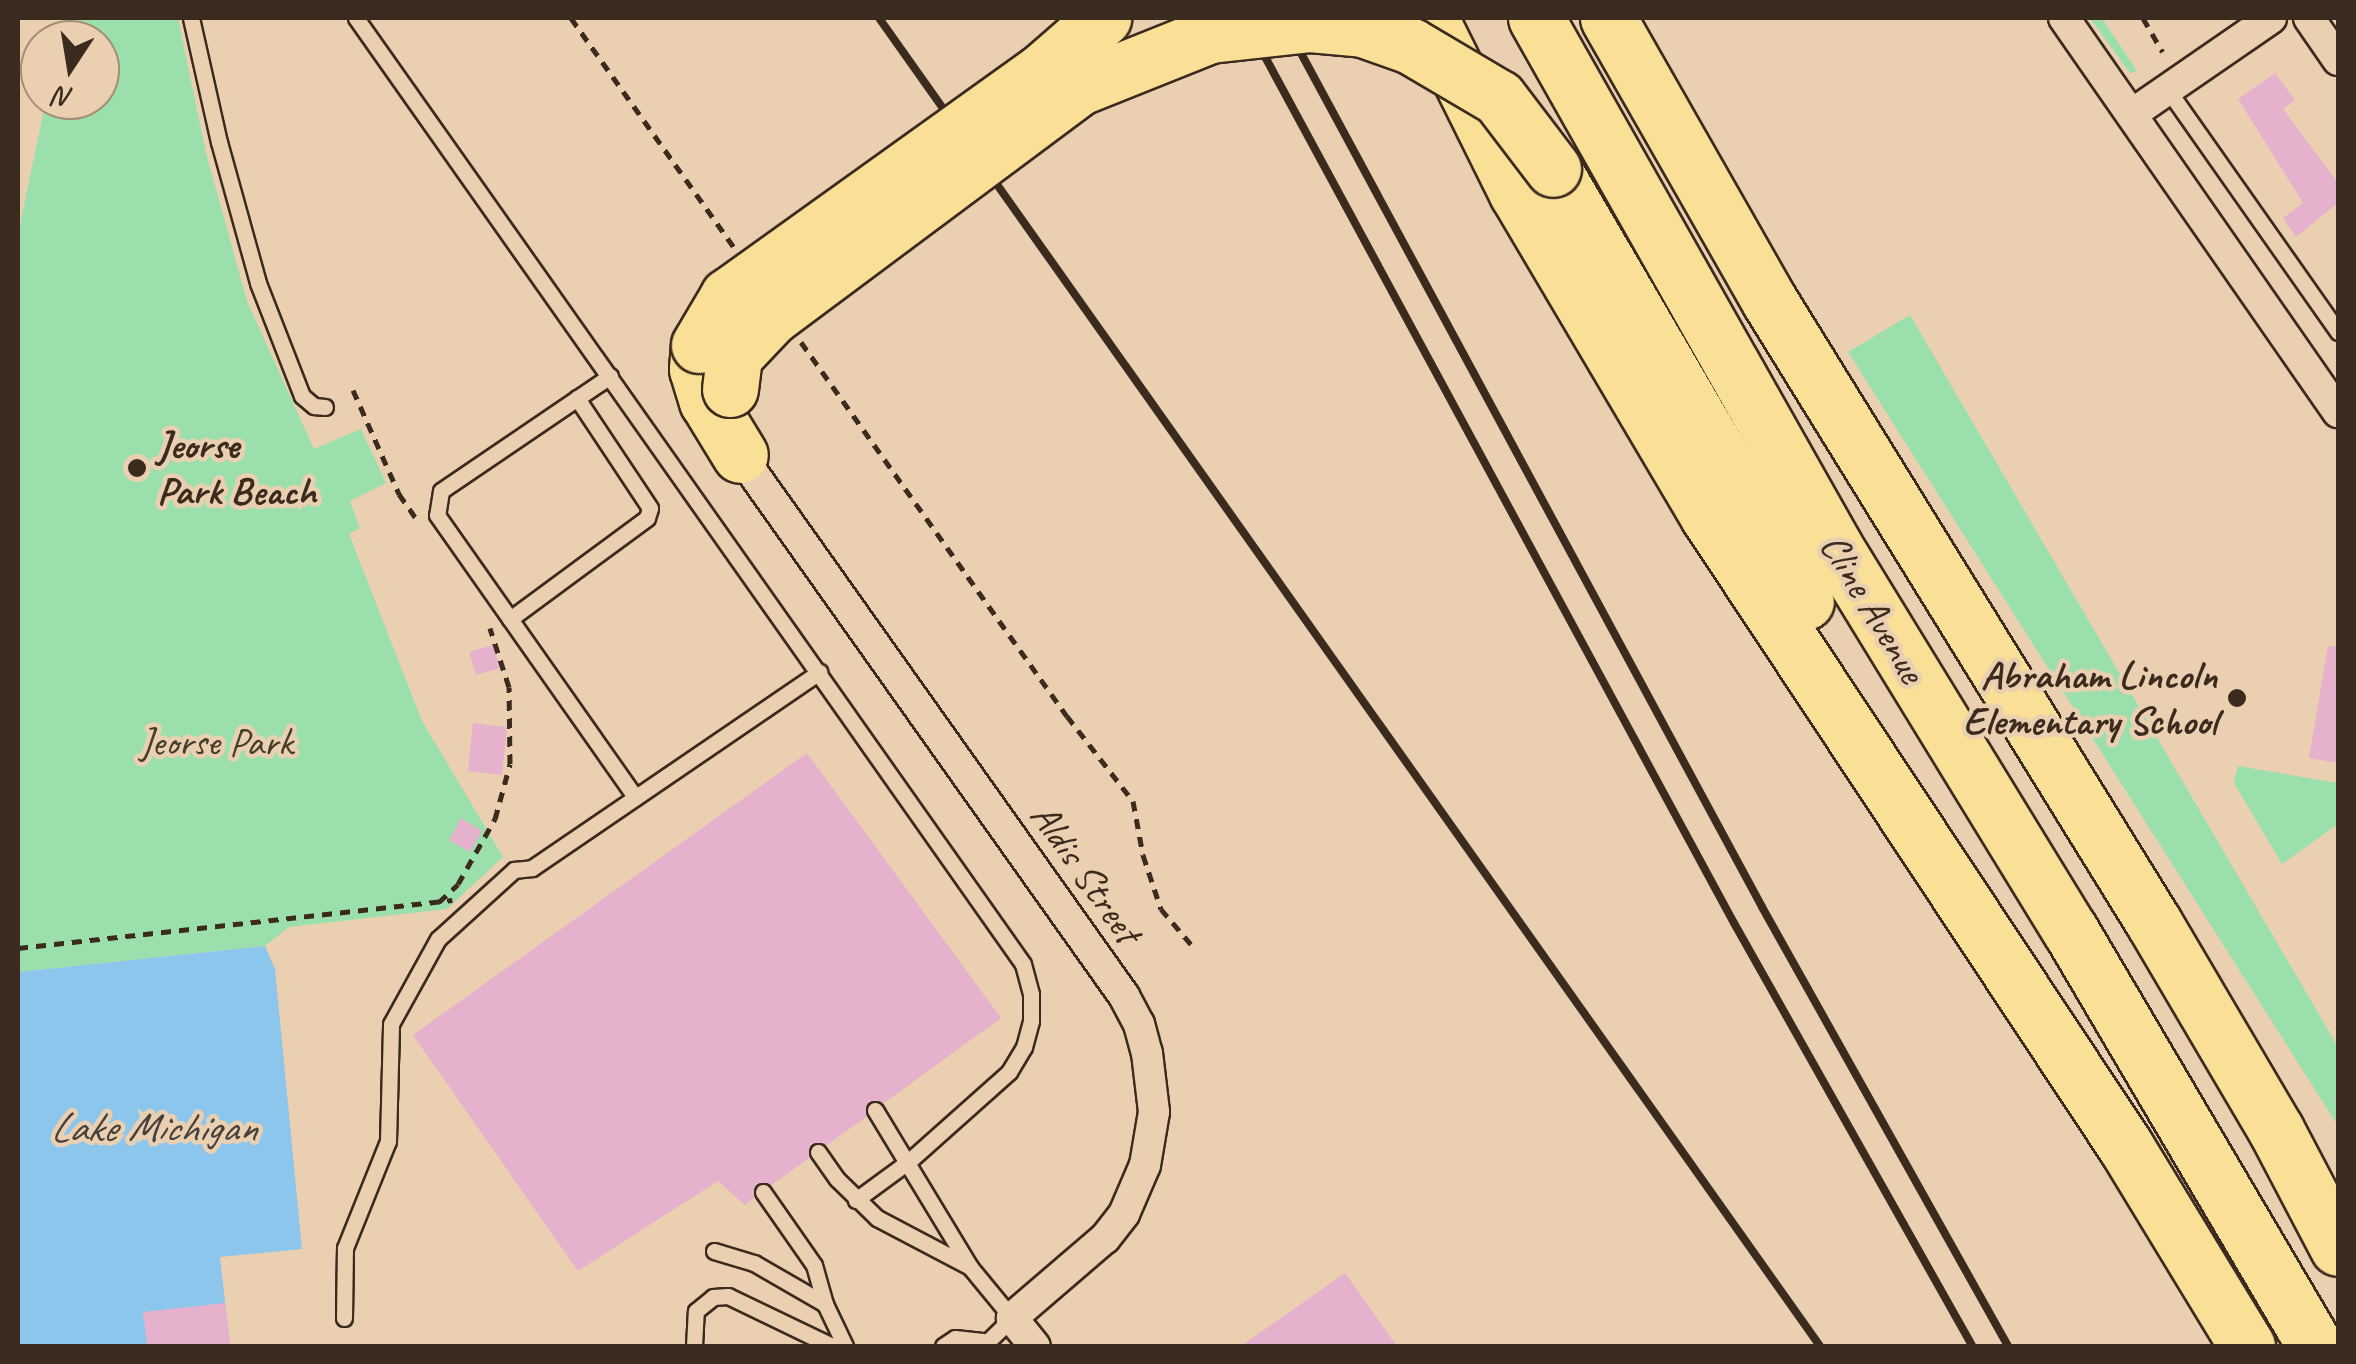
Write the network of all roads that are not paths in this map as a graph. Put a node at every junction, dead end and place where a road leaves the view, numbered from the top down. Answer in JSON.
{"nodes":[{"id":1,"x":192,"y":18,"type":"edge"},
{"id":2,"x":356,"y":18,"type":"edge"},
{"id":3,"x":1103,"y":18,"type":"edge"},
{"id":4,"x":1181,"y":18,"type":"edge"},
{"id":5,"x":1430,"y":18,"type":"edge"},
{"id":6,"x":1536,"y":18,"type":"edge"},
{"id":7,"x":1608,"y":18,"type":"edge"},
{"id":8,"x":2064,"y":18,"type":"edge"},
{"id":9,"x":2271,"y":18,"type":"edge"},
{"id":10,"x":2309,"y":18,"type":"edge"},
{"id":11,"x":2338,"y":60,"type":"edge"},
{"id":12,"x":1080,"y":88,"type":"junction"},
{"id":13,"x":2168,"y":90,"type":"junction"},
{"id":14,"x":2132,"y":114,"type":"junction"},
{"id":15,"x":2338,"y":332,"type":"edge"},
{"id":16,"x":610,"y":376,"type":"junction"},
{"id":17,"x":577,"y":398,"type":"junction"},
{"id":18,"x":325,"y":407,"type":"dead end"},
{"id":19,"x":2338,"y":412,"type":"edge"},
{"id":20,"x":740,"y":455,"type":"junction"},
{"id":21,"x":510,"y":620,"type":"junction"},
{"id":22,"x":819,"y":672,"type":"junction"},
{"id":23,"x":636,"y":797,"type":"junction"},
{"id":24,"x":875,"y":1110,"type":"dead end"},
{"id":25,"x":2276,"y":1130,"type":"junction"},
{"id":26,"x":818,"y":1152,"type":"dead end"},
{"id":27,"x":909,"y":1161,"type":"junction"},
{"id":28,"x":763,"y":1192,"type":"dead end"},
{"id":29,"x":856,"y":1200,"type":"junction"},
{"id":30,"x":2338,"y":1208,"type":"edge"},
{"id":31,"x":2338,"y":1248,"type":"edge"},
{"id":32,"x":714,"y":1252,"type":"dead end"},
{"id":33,"x":970,"y":1267,"type":"junction"},
{"id":34,"x":2286,"y":1300,"type":"junction"},
{"id":35,"x":824,"y":1304,"type":"junction"},
{"id":36,"x":344,"y":1318,"type":"dead end"},
{"id":37,"x":1012,"y":1318,"type":"junction"},
{"id":38,"x":2243,"y":1339,"type":"edge"},
{"id":39,"x":984,"y":1344,"type":"edge"},
{"id":40,"x":694,"y":1346,"type":"edge"},
{"id":41,"x":832,"y":1346,"type":"edge"},
{"id":42,"x":845,"y":1346,"type":"edge"},
{"id":43,"x":943,"y":1346,"type":"edge"},
{"id":44,"x":1035,"y":1346,"type":"edge"},
{"id":45,"x":2314,"y":1346,"type":"edge"}],
"edges":[{"from":1,"to":18,"type":"lane"},
{"from":2,"to":16,"type":"lane"},
{"from":3,"to":20,"type":"highway","bridge":true},
{"from":4,"to":12,"type":"highway","bridge":true},
{"from":5,"to":38,"type":"highway"},
{"from":6,"to":34,"type":"highway","name":"Cline Avenue"},
{"from":7,"to":25,"type":"highway","name":"Cline Avenue"},
{"from":8,"to":14,"type":"street"},
{"from":9,"to":13,"type":"street"},
{"from":10,"to":11,"type":"street"},
{"from":12,"to":20,"type":"highway","bridge":true},
{"from":12,"to":34,"type":"highway","bridge":true},
{"from":13,"to":14,"type":"street"},
{"from":13,"to":15,"type":"lane"},
{"from":14,"to":19,"type":"street"},
{"from":16,"to":17,"type":"lane"},
{"from":16,"to":22,"type":"lane"},
{"from":17,"to":21,"type":"lane"},
{"from":17,"to":21,"type":"lane"},
{"from":20,"to":37,"type":"street","name":"Aldis Street"},
{"from":21,"to":23,"type":"lane"},
{"from":22,"to":23,"type":"lane"},
{"from":22,"to":27,"type":"lane"},
{"from":23,"to":36,"type":"lane"},
{"from":24,"to":27,"type":"lane"},
{"from":25,"to":30,"type":"highway"},
{"from":25,"to":31,"type":"highway","name":"Cline Avenue"},
{"from":26,"to":29,"type":"lane"},
{"from":27,"to":29,"type":"lane"},
{"from":27,"to":33,"type":"lane"},
{"from":28,"to":35,"type":"lane"},
{"from":29,"to":33,"type":"lane"},
{"from":32,"to":35,"type":"lane"},
{"from":33,"to":37,"type":"lane"},
{"from":34,"to":45,"type":"highway","name":"Cline Avenue"},
{"from":35,"to":42,"type":"lane"},
{"from":37,"to":39,"type":"lane"},
{"from":37,"to":44,"type":"street"},
{"from":39,"to":43,"type":"lane"},
{"from":40,"to":41,"type":"lane"}]}
